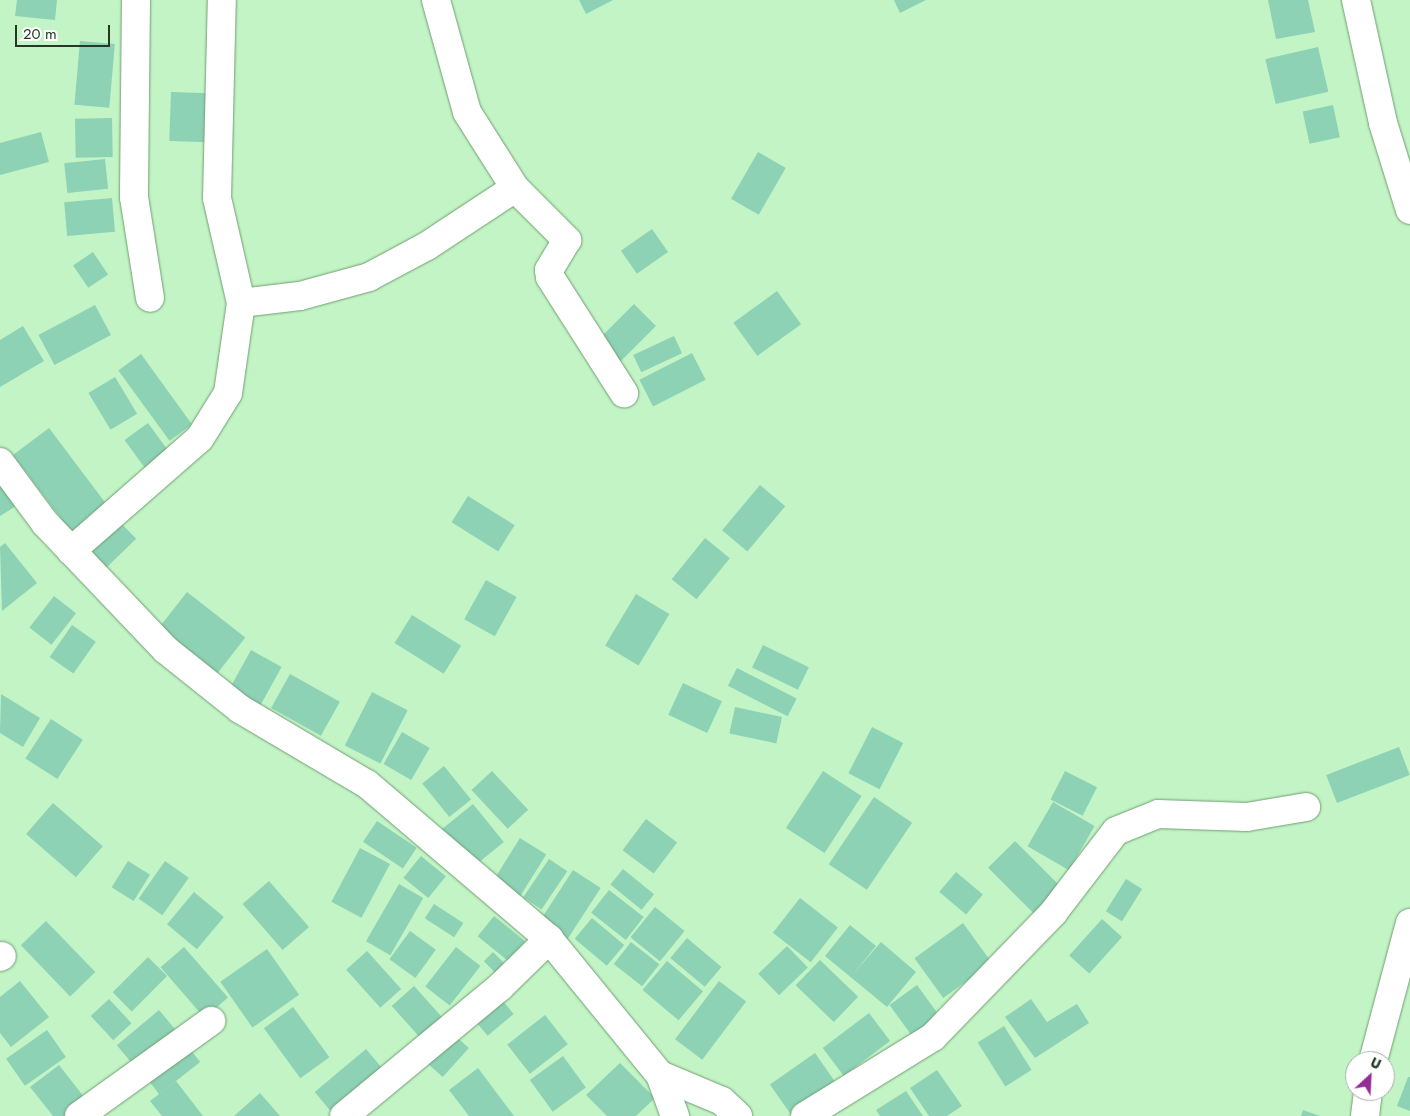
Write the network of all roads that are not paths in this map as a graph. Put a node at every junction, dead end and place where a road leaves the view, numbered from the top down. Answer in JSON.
{"nodes":[{"id":1,"x":136,"y":0,"type":"edge"},
{"id":2,"x":222,"y":0,"type":"edge"},
{"id":3,"x":436,"y":0,"type":"edge"},
{"id":4,"x":1356,"y":0,"type":"edge"},
{"id":5,"x":515,"y":188,"type":"junction"},
{"id":6,"x":1410,"y":210,"type":"edge"},
{"id":7,"x":150,"y":298,"type":"dead end"},
{"id":8,"x":241,"y":303,"type":"junction"},
{"id":9,"x":624,"y":393,"type":"dead end"},
{"id":10,"x":0,"y":462,"type":"edge"},
{"id":11,"x":71,"y":551,"type":"junction"},
{"id":12,"x":1306,"y":807,"type":"dead end"},
{"id":13,"x":1410,"y":923,"type":"edge"},
{"id":14,"x":549,"y":939,"type":"junction"},
{"id":15,"x":211,"y":1021,"type":"dead end"},
{"id":16,"x":1376,"y":1051,"type":"edge"},
{"id":17,"x":660,"y":1075,"type":"junction"},
{"id":18,"x":1367,"y":1101,"type":"edge"},
{"id":19,"x":79,"y":1116,"type":"edge"},
{"id":20,"x":344,"y":1116,"type":"edge"},
{"id":21,"x":674,"y":1116,"type":"edge"},
{"id":22,"x":738,"y":1116,"type":"edge"},
{"id":23,"x":805,"y":1116,"type":"edge"},
{"id":24,"x":1365,"y":1116,"type":"edge"}],
"edges":[{"from":1,"to":7,"type":"street"},
{"from":2,"to":8,"type":"street"},
{"from":3,"to":5,"type":"street"},
{"from":4,"to":6,"type":"street"},
{"from":5,"to":8,"type":"street"},
{"from":5,"to":9,"type":"street"},
{"from":8,"to":11,"type":"street"},
{"from":10,"to":11,"type":"street"},
{"from":11,"to":14,"type":"street"},
{"from":12,"to":23,"type":"street"},
{"from":13,"to":16,"type":"street"},
{"from":14,"to":17,"type":"street"},
{"from":14,"to":20,"type":"street"},
{"from":15,"to":19,"type":"street"},
{"from":17,"to":21,"type":"street"},
{"from":17,"to":22,"type":"street"},
{"from":18,"to":24,"type":"street"}]}
